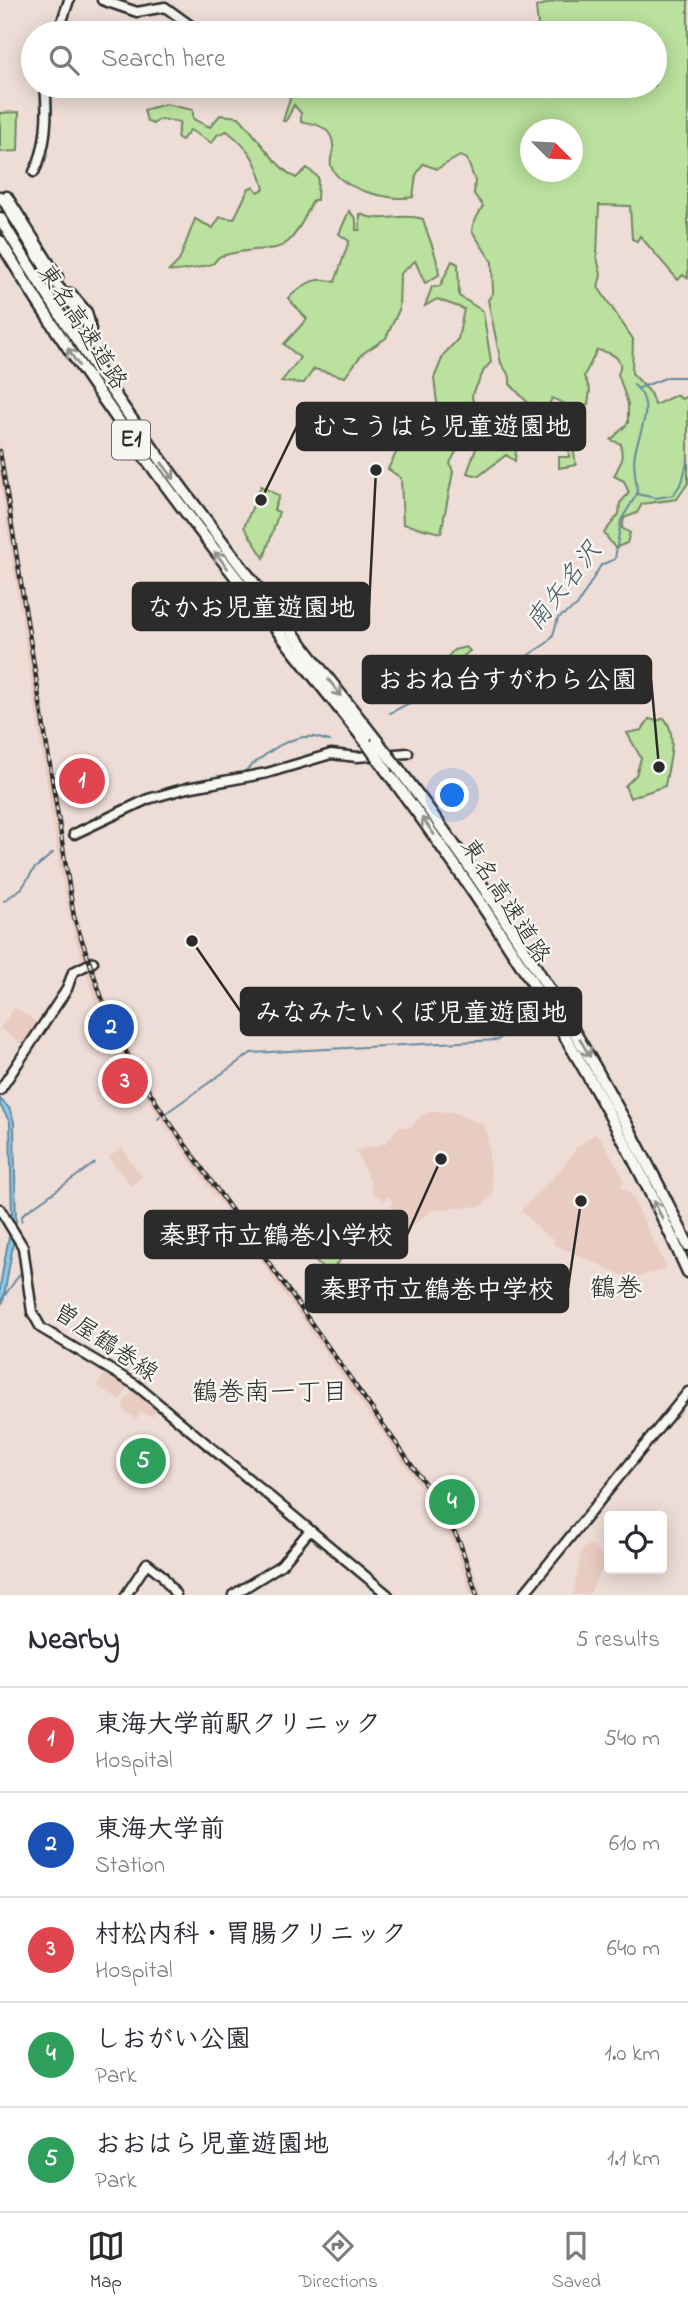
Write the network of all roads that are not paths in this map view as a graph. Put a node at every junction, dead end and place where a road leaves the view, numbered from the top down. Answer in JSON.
{"nodes":[{"id":1,"x":69,"y":0,"type":"edge"},
{"id":2,"x":102,"y":0,"type":"edge"},
{"id":3,"x":62,"y":21,"type":"edge"},
{"id":4,"x":184,"y":21,"type":"edge"},
{"id":5,"x":45,"y":98,"type":"edge"},
{"id":6,"x":34,"y":172,"type":"dead end"},
{"id":7,"x":4,"y":196,"type":"edge"},
{"id":8,"x":0,"y":218,"type":"edge"},
{"id":9,"x":0,"y":241,"type":"edge"},
{"id":10,"x":408,"y":753,"type":"dead end"},
{"id":11,"x":74,"y":834,"type":"dead end"},
{"id":12,"x":93,"y":962,"type":"dead end"},
{"id":13,"x":0,"y":1090,"type":"edge"},
{"id":14,"x":0,"y":1209,"type":"edge"},
{"id":15,"x":688,"y":1245,"type":"edge"},
{"id":16,"x":688,"y":1272,"type":"edge"},
{"id":17,"x":688,"y":1392,"type":"edge"},
{"id":18,"x":310,"y":1530,"type":"junction"},
{"id":19,"x":126,"y":1595,"type":"edge"},
{"id":20,"x":176,"y":1595,"type":"edge"},
{"id":21,"x":233,"y":1595,"type":"edge"},
{"id":22,"x":388,"y":1595,"type":"edge"},
{"id":23,"x":523,"y":1595,"type":"edge"}],
"edges":[{"from":1,"to":3,"type":"street"},
{"from":2,"to":4,"type":"street"},
{"from":5,"to":6,"type":"street"},
{"from":7,"to":7,"type":"street"},
{"from":8,"to":15,"type":"highway","name":"東名高速道路","number":"E1","one_way":true,"bridge":true},
{"from":16,"to":9,"type":"highway","name":"東名高速道路","number":"E1","one_way":true,"bridge":true},
{"from":10,"to":11,"type":"street"},
{"from":12,"to":13,"type":"street"},
{"from":14,"to":18,"type":"street","name":"曽屋鶴巻線"},
{"from":17,"to":23,"type":"street"},
{"from":18,"to":21,"type":"street"},
{"from":18,"to":22,"type":"street","name":"曽屋鶴巻線"},
{"from":19,"to":20,"type":"street"}]}
